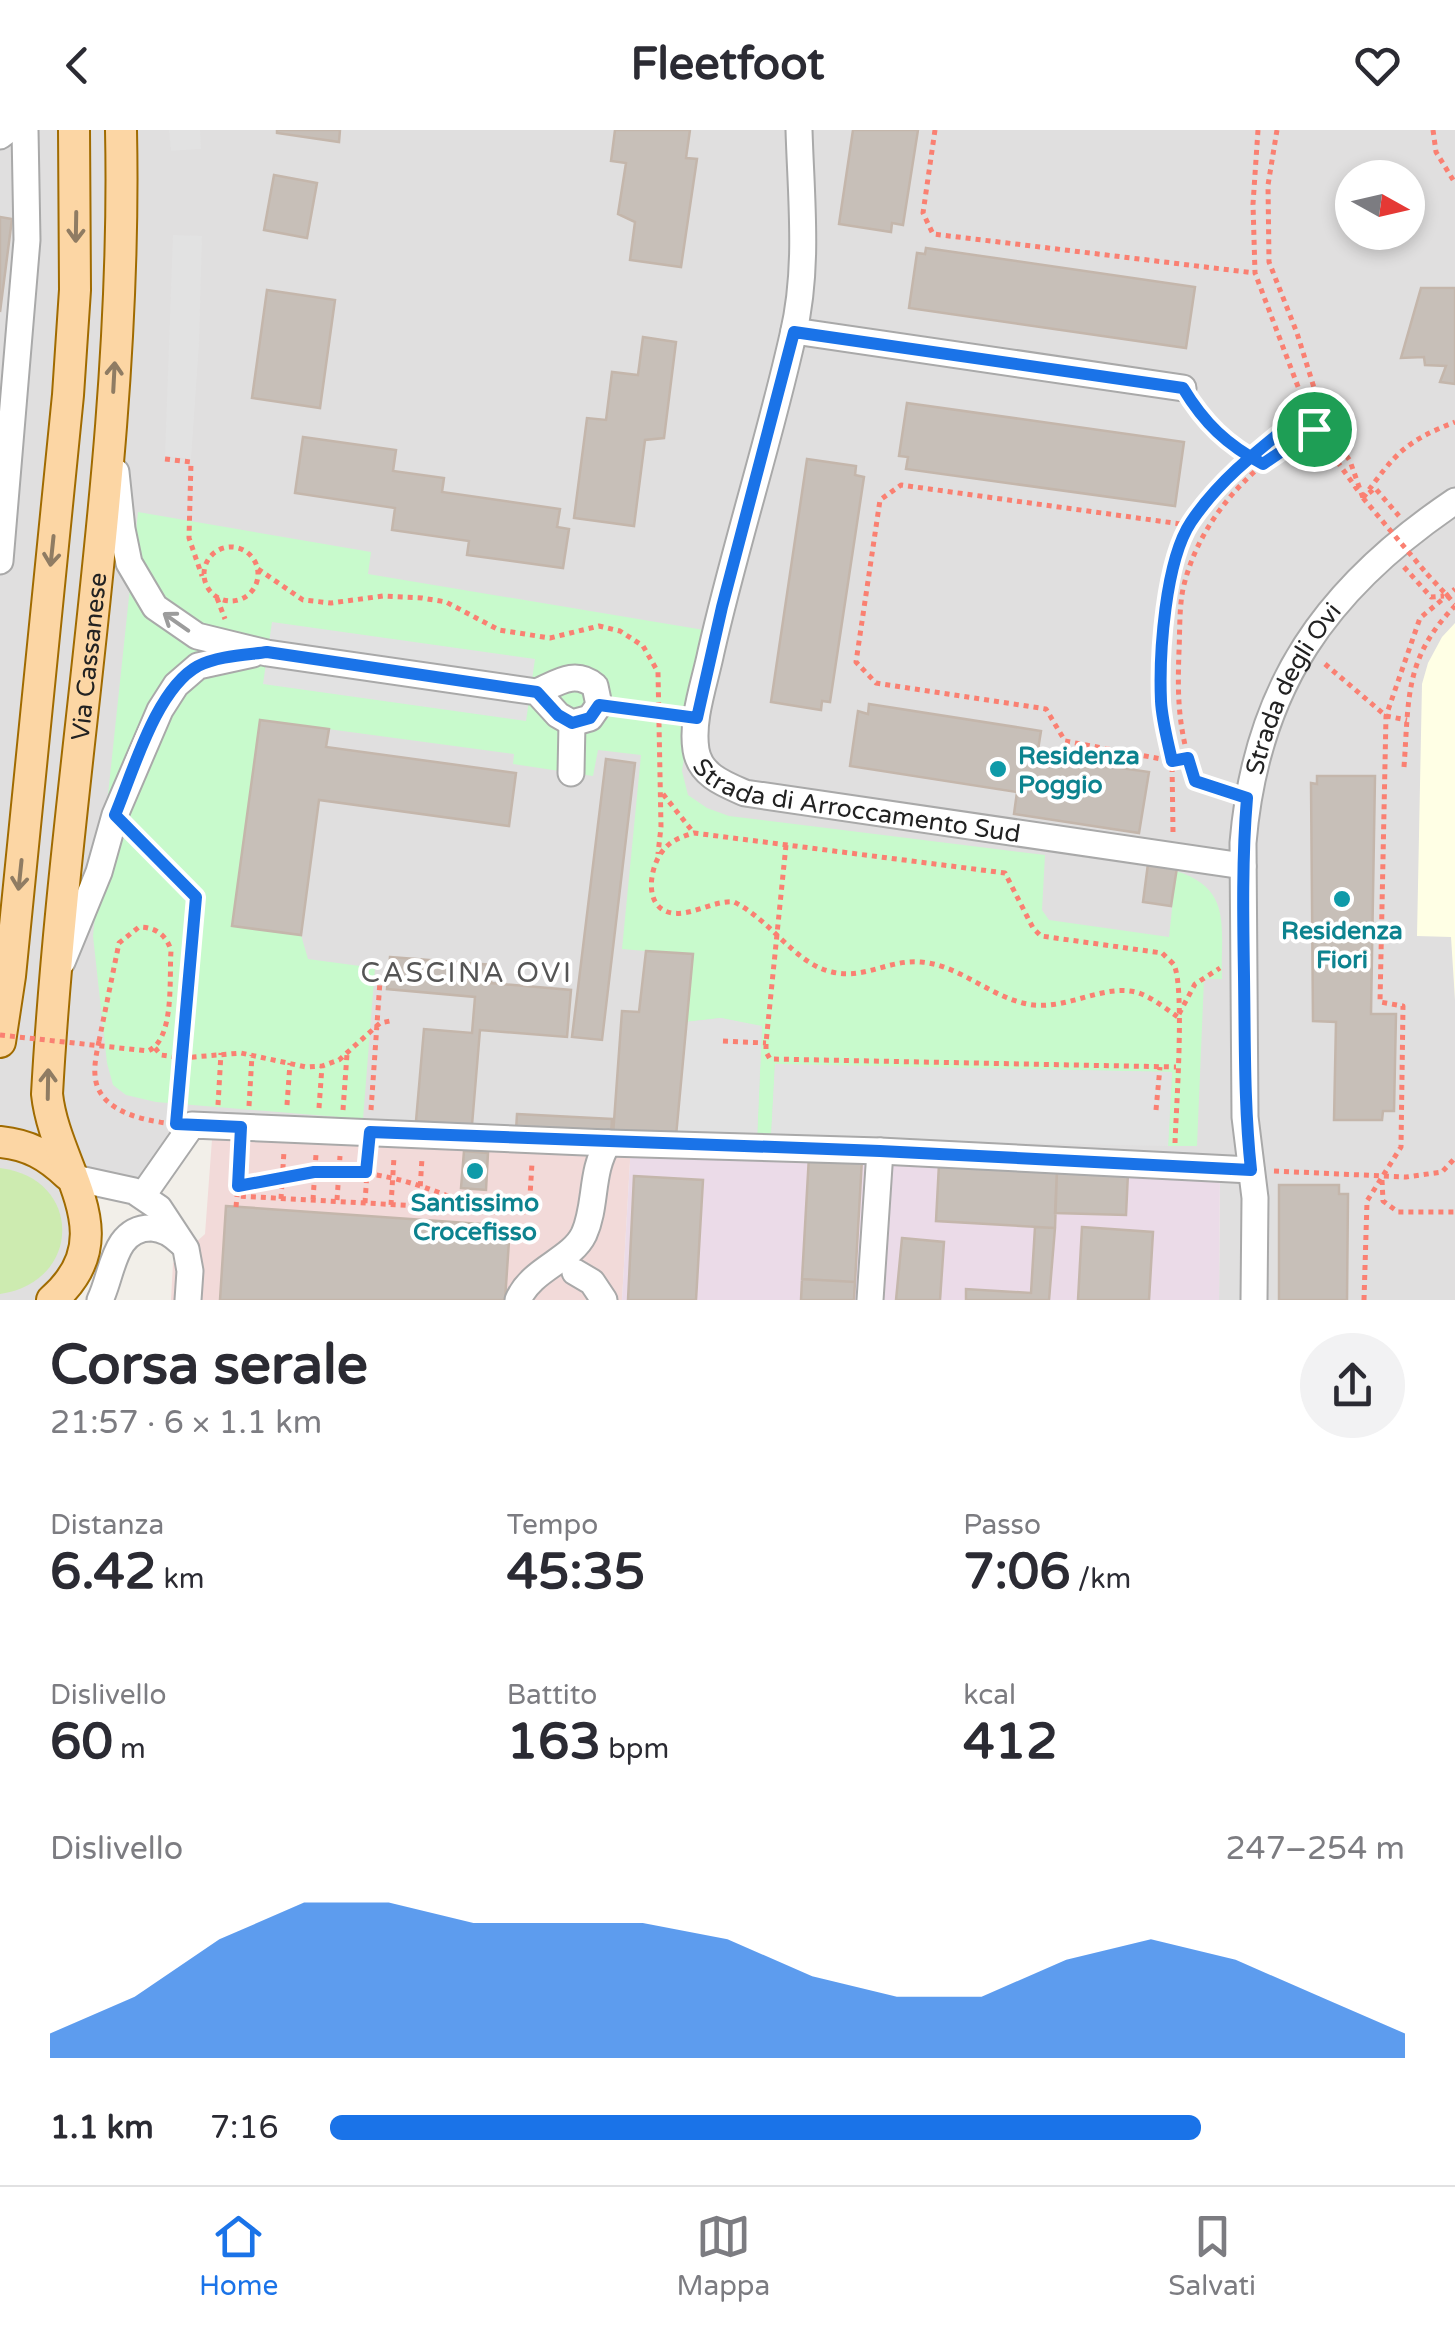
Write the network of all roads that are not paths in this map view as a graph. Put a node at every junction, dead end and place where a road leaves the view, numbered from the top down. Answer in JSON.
{"nodes":[{"id":1,"x":8,"y":130,"type":"edge"},
{"id":2,"x":25,"y":130,"type":"edge"},
{"id":3,"x":74,"y":130,"type":"edge"},
{"id":4,"x":121,"y":130,"type":"edge"},
{"id":5,"x":800,"y":130,"type":"edge"},
{"id":6,"x":0,"y":136,"type":"edge"},
{"id":7,"x":12,"y":159,"type":"edge"},
{"id":8,"x":794,"y":332,"type":"junction"},
{"id":9,"x":1183,"y":388,"type":"road end"},
{"id":10,"x":111,"y":424,"type":"junction"},
{"id":11,"x":1455,"y":501,"type":"edge"},
{"id":12,"x":0,"y":561,"type":"edge"},
{"id":13,"x":267,"y":652,"type":"junction"},
{"id":14,"x":537,"y":692,"type":"junction"},
{"id":15,"x":572,"y":723,"type":"junction"},
{"id":16,"x":570,"y":773,"type":"dead end"},
{"id":17,"x":1243,"y":866,"type":"junction"},
{"id":18,"x":5,"y":966,"type":"edge"},
{"id":19,"x":56,"y":976,"type":"junction"},
{"id":20,"x":0,"y":1042,"type":"edge"},
{"id":21,"x":0,"y":1142,"type":"edge"},
{"id":22,"x":608,"y":1143,"type":"junction"},
{"id":23,"x":880,"y":1151,"type":"junction"},
{"id":24,"x":1251,"y":1170,"type":"junction"},
{"id":25,"x":70,"y":1178,"type":"junction"},
{"id":26,"x":143,"y":1195,"type":"junction"},
{"id":27,"x":163,"y":1230,"type":"junction"},
{"id":28,"x":189,"y":1260,"type":"junction"},
{"id":29,"x":77,"y":1271,"type":"junction"},
{"id":30,"x":575,"y":1272,"type":"dead end"},
{"id":31,"x":52,"y":1300,"type":"edge"},
{"id":32,"x":100,"y":1300,"type":"edge"},
{"id":33,"x":188,"y":1300,"type":"edge"},
{"id":34,"x":518,"y":1300,"type":"edge"},
{"id":35,"x":604,"y":1300,"type":"edge"},
{"id":36,"x":870,"y":1300,"type":"edge"},
{"id":37,"x":1254,"y":1300,"type":"edge"}],
"edges":[{"from":1,"to":6,"type":"street"},
{"from":2,"to":7,"type":"street"},
{"from":3,"to":18,"type":"main road","name":"Via Cassanese","one_way":true},
{"from":10,"to":4,"type":"main road","name":"Via Cassanese","one_way":true},
{"from":5,"to":8,"type":"street","name":"Strada di Arroccamento Sud"},
{"from":7,"to":12,"type":"street"},
{"from":8,"to":9,"type":"street"},
{"from":8,"to":17,"type":"street","name":"Strada di Arroccamento Sud"},
{"from":13,"to":10,"type":"street","one_way":true},
{"from":10,"to":19,"type":"main road","name":"Via Cassanese"},
{"from":11,"to":17,"type":"street","name":"Strada degli Ovi"},
{"from":13,"to":14,"type":"street"},
{"from":13,"to":19,"type":"street"},
{"from":14,"to":15,"type":"street"},
{"from":14,"to":15,"type":"street"},
{"from":15,"to":16,"type":"street"},
{"from":17,"to":24,"type":"street","name":"Strada degli Ovi"},
{"from":18,"to":20,"type":"main road","name":"Via Cassanese"},
{"from":25,"to":19,"type":"main road","name":"Via Cassanese","one_way":true},
{"from":21,"to":25,"type":"main road"},
{"from":22,"to":23,"type":"street"},
{"from":22,"to":26,"type":"street"},
{"from":22,"to":34,"type":"street"},
{"from":23,"to":24,"type":"street"},
{"from":23,"to":36,"type":"street"},
{"from":24,"to":37,"type":"street","name":"Strada degli Ovi"},
{"from":25,"to":26,"type":"street"},
{"from":25,"to":29,"type":"main road","name":"Via Cassanese"},
{"from":26,"to":28,"type":"street"},
{"from":27,"to":28,"type":"street"},
{"from":27,"to":29,"type":"street"},
{"from":27,"to":32,"type":"street"},
{"from":28,"to":33,"type":"street"},
{"from":29,"to":31,"type":"main road","name":"Via Cassanese"},
{"from":30,"to":35,"type":"street"}]}
